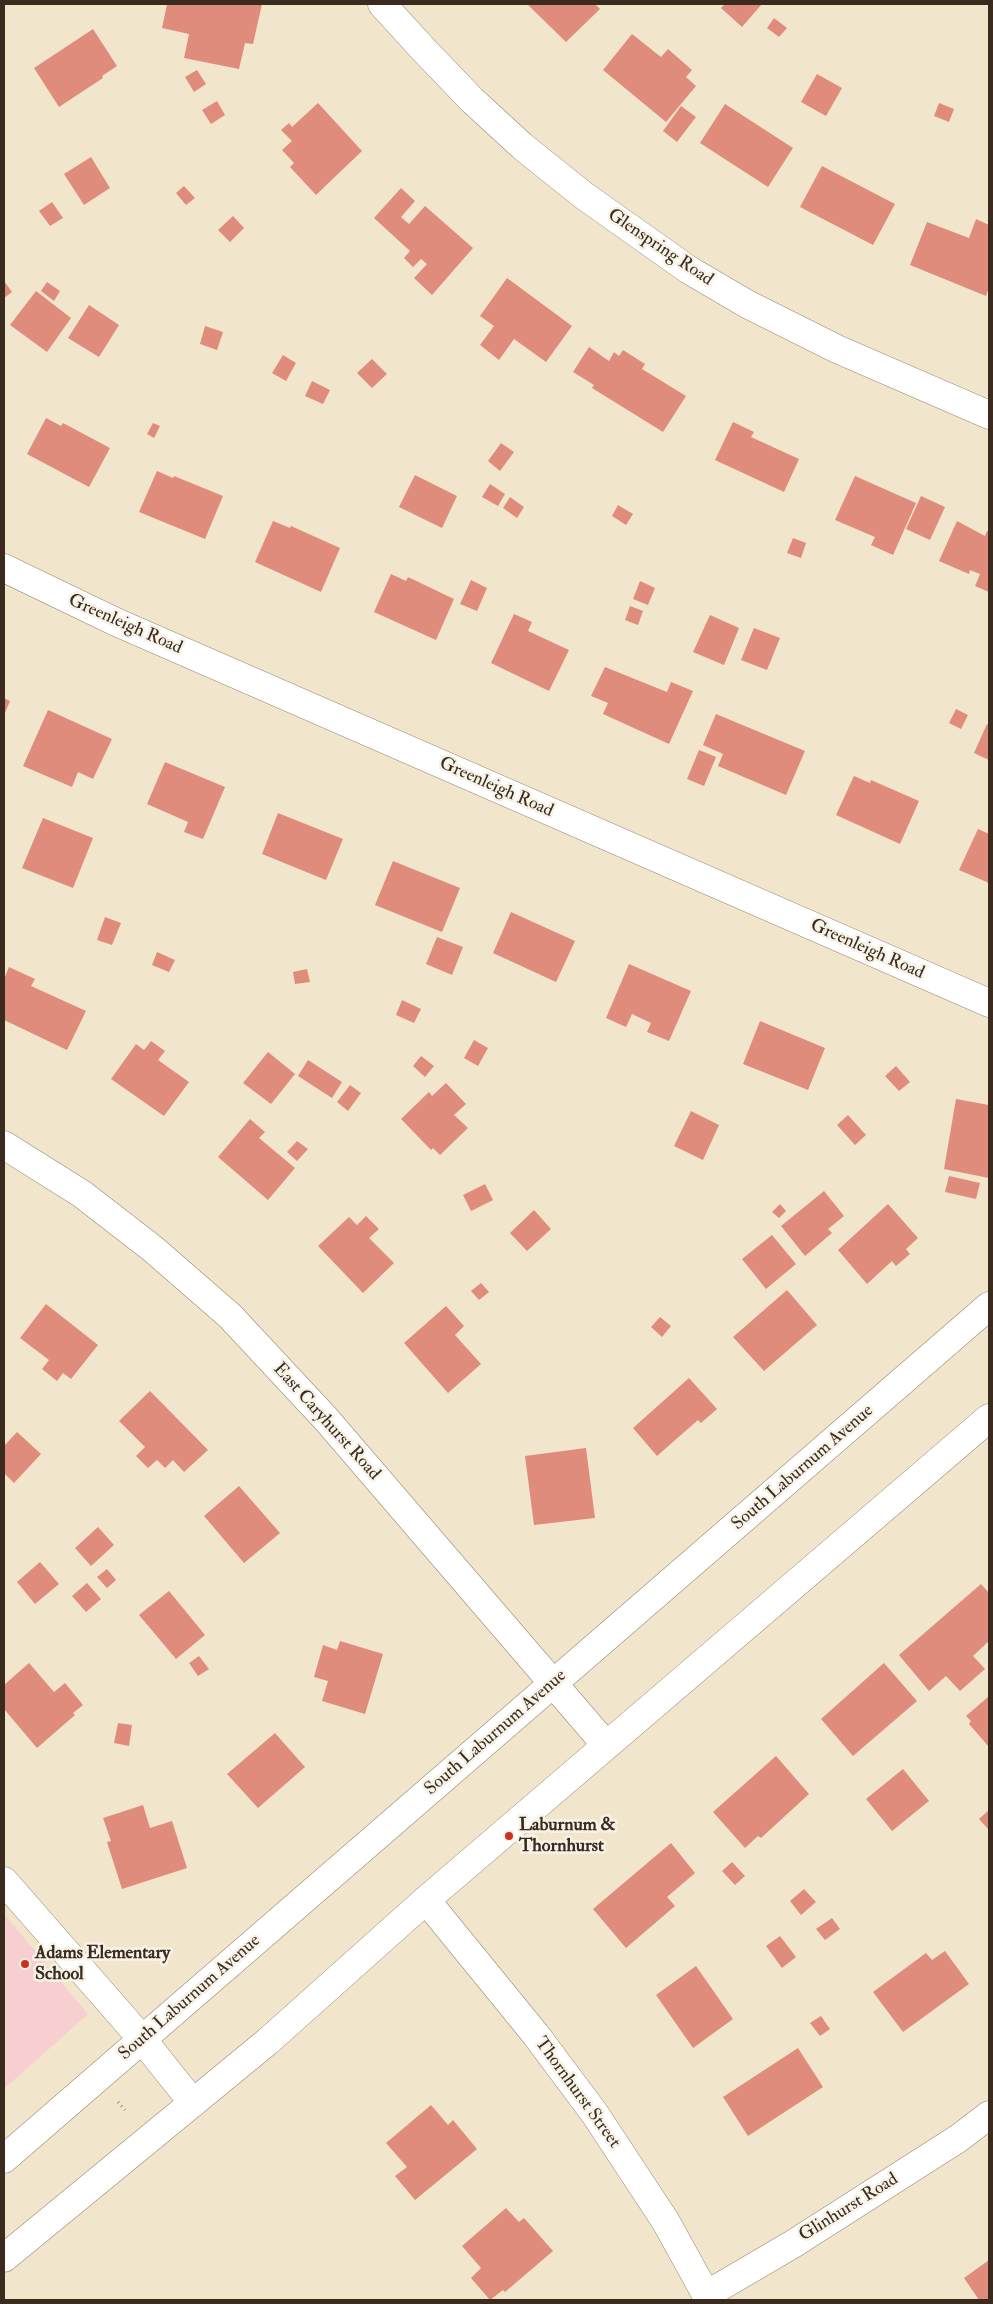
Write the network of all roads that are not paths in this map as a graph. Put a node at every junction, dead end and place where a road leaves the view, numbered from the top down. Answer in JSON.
{"nodes":[{"id":1,"x":382,"y":4,"type":"edge"},
{"id":2,"x":989,"y":416,"type":"edge"},
{"id":3,"x":4,"y":568,"type":"edge"},
{"id":4,"x":989,"y":1003,"type":"edge"},
{"id":5,"x":4,"y":1145,"type":"edge"},
{"id":6,"x":989,"y":1306,"type":"edge"},
{"id":7,"x":989,"y":1418,"type":"edge"},
{"id":8,"x":552,"y":1684,"type":"junction"},
{"id":9,"x":606,"y":1746,"type":"junction"},
{"id":10,"x":4,"y":1880,"type":"edge"},
{"id":11,"x":426,"y":1900,"type":"junction"},
{"id":12,"x":142,"y":2039,"type":"junction"},
{"id":13,"x":193,"y":2103,"type":"junction"},
{"id":14,"x":989,"y":2115,"type":"edge"},
{"id":15,"x":4,"y":2159,"type":"edge"},
{"id":16,"x":4,"y":2258,"type":"edge"},
{"id":17,"x":708,"y":2298,"type":"edge"}],
"edges":[{"from":1,"to":2,"type":"street","name":"Glenspring Road"},
{"from":3,"to":4,"type":"street","name":"Greenleigh Road"},
{"from":5,"to":8,"type":"street","name":"East Caryhurst Road"},
{"from":6,"to":8,"type":"street","name":"South Laburnum Avenue"},
{"from":7,"to":9,"type":"street"},
{"from":8,"to":9,"type":"street","name":"East Caryhurst Road"},
{"from":8,"to":12,"type":"street","name":"South Laburnum Avenue"},
{"from":9,"to":11,"type":"street"},
{"from":10,"to":12,"type":"street"},
{"from":11,"to":13,"type":"street"},
{"from":11,"to":17,"type":"street","name":"Thornhurst Street"},
{"from":12,"to":13,"type":"street"},
{"from":12,"to":15,"type":"street","name":"South Laburnum Avenue"},
{"from":13,"to":16,"type":"street"},
{"from":14,"to":17,"type":"street","name":"Glinhurst Road"}]}
